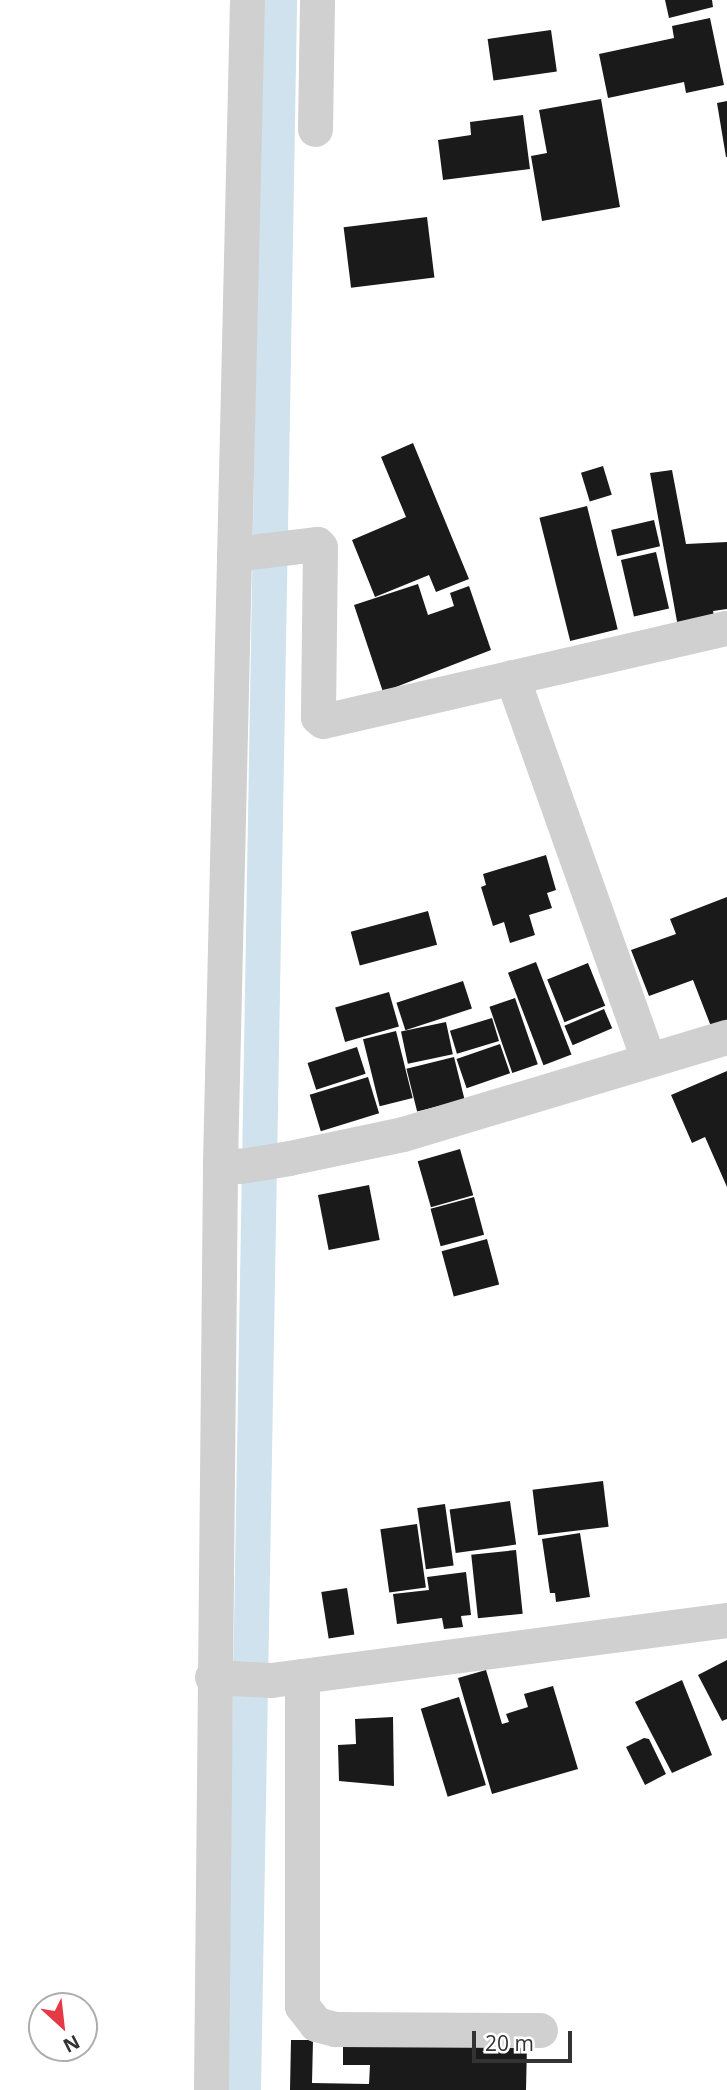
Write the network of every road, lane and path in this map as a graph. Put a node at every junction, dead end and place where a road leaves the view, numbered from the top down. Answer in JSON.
{"nodes":[{"id":1,"x":247,"y":0,"type":"edge"},
{"id":2,"x":317,"y":0,"type":"edge"},
{"id":3,"x":315,"y":129,"type":"dead end"},
{"id":4,"x":245,"y":553,"type":"junction"},
{"id":5,"x":727,"y":628,"type":"edge"},
{"id":6,"x":512,"y":677,"type":"junction"},
{"id":7,"x":727,"y":1037,"type":"edge"},
{"id":8,"x":648,"y":1059,"type":"junction"},
{"id":9,"x":230,"y":1165,"type":"junction"},
{"id":10,"x":727,"y":1620,"type":"edge"},
{"id":11,"x":287,"y":1678,"type":"junction"},
{"id":12,"x":220,"y":1679,"type":"junction"},
{"id":13,"x":540,"y":2030,"type":"dead end"},
{"id":14,"x":211,"y":2090,"type":"edge"}],
"edges":[{"from":1,"to":4,"type":"street"},
{"from":2,"to":3,"type":"street"},
{"from":4,"to":6,"type":"street"},
{"from":4,"to":9,"type":"street"},
{"from":5,"to":6,"type":"street"},
{"from":6,"to":8,"type":"street"},
{"from":7,"to":8,"type":"street"},
{"from":8,"to":9,"type":"street"},
{"from":9,"to":12,"type":"street"},
{"from":10,"to":11,"type":"street"},
{"from":11,"to":12,"type":"street"},
{"from":11,"to":13,"type":"street"},
{"from":12,"to":14,"type":"street"}]}
